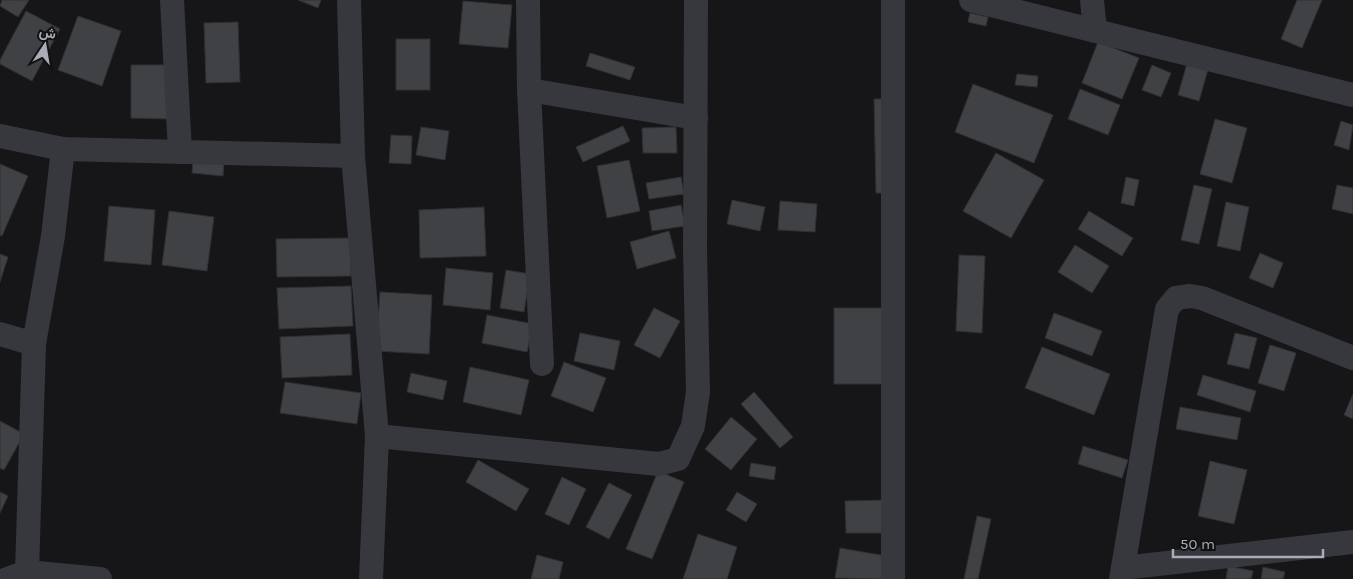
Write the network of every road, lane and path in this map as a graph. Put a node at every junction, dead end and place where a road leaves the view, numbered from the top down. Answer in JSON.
{"nodes":[{"id":1,"x":172,"y":0,"type":"edge"},
{"id":2,"x":349,"y":0,"type":"edge"},
{"id":3,"x":528,"y":0,"type":"edge"},
{"id":4,"x":696,"y":0,"type":"edge"},
{"id":5,"x":893,"y":0,"type":"edge"},
{"id":6,"x":971,"y":0,"type":"edge"},
{"id":7,"x":1092,"y":0,"type":"edge"},
{"id":8,"x":1095,"y":31,"type":"junction"},
{"id":9,"x":529,"y":90,"type":"junction"},
{"id":10,"x":1353,"y":95,"type":"edge"},
{"id":11,"x":696,"y":118,"type":"junction"},
{"id":12,"x":0,"y":136,"type":"edge"},
{"id":13,"x":63,"y":149,"type":"junction"},
{"id":14,"x":180,"y":152,"type":"junction"},
{"id":15,"x":353,"y":156,"type":"junction"},
{"id":16,"x":0,"y":334,"type":"edge"},
{"id":17,"x":34,"y":344,"type":"junction"},
{"id":18,"x":1353,"y":358,"type":"edge"},
{"id":19,"x":542,"y":364,"type":"dead end"},
{"id":20,"x":377,"y":436,"type":"junction"},
{"id":21,"x":1353,"y":542,"type":"edge"},
{"id":22,"x":1122,"y":573,"type":"edge"},
{"id":23,"x":17,"y":576,"type":"edge"},
{"id":24,"x":100,"y":579,"type":"edge"},
{"id":25,"x":371,"y":579,"type":"edge"},
{"id":26,"x":893,"y":579,"type":"edge"}],
"edges":[{"from":1,"to":14,"type":"street"},
{"from":2,"to":15,"type":"street"},
{"from":3,"to":9,"type":"street"},
{"from":4,"to":11,"type":"street"},
{"from":5,"to":26,"type":"street"},
{"from":6,"to":8,"type":"street"},
{"from":7,"to":8,"type":"street"},
{"from":8,"to":10,"type":"street"},
{"from":9,"to":11,"type":"street"},
{"from":9,"to":19,"type":"street"},
{"from":11,"to":20,"type":"street"},
{"from":12,"to":13,"type":"street"},
{"from":13,"to":14,"type":"street"},
{"from":13,"to":17,"type":"street"},
{"from":14,"to":15,"type":"street"},
{"from":15,"to":20,"type":"street"},
{"from":16,"to":17,"type":"street"},
{"from":17,"to":23,"type":"street"},
{"from":18,"to":22,"type":"street"},
{"from":20,"to":25,"type":"street"},
{"from":21,"to":22,"type":"street"},
{"from":23,"to":24,"type":"street"}]}
